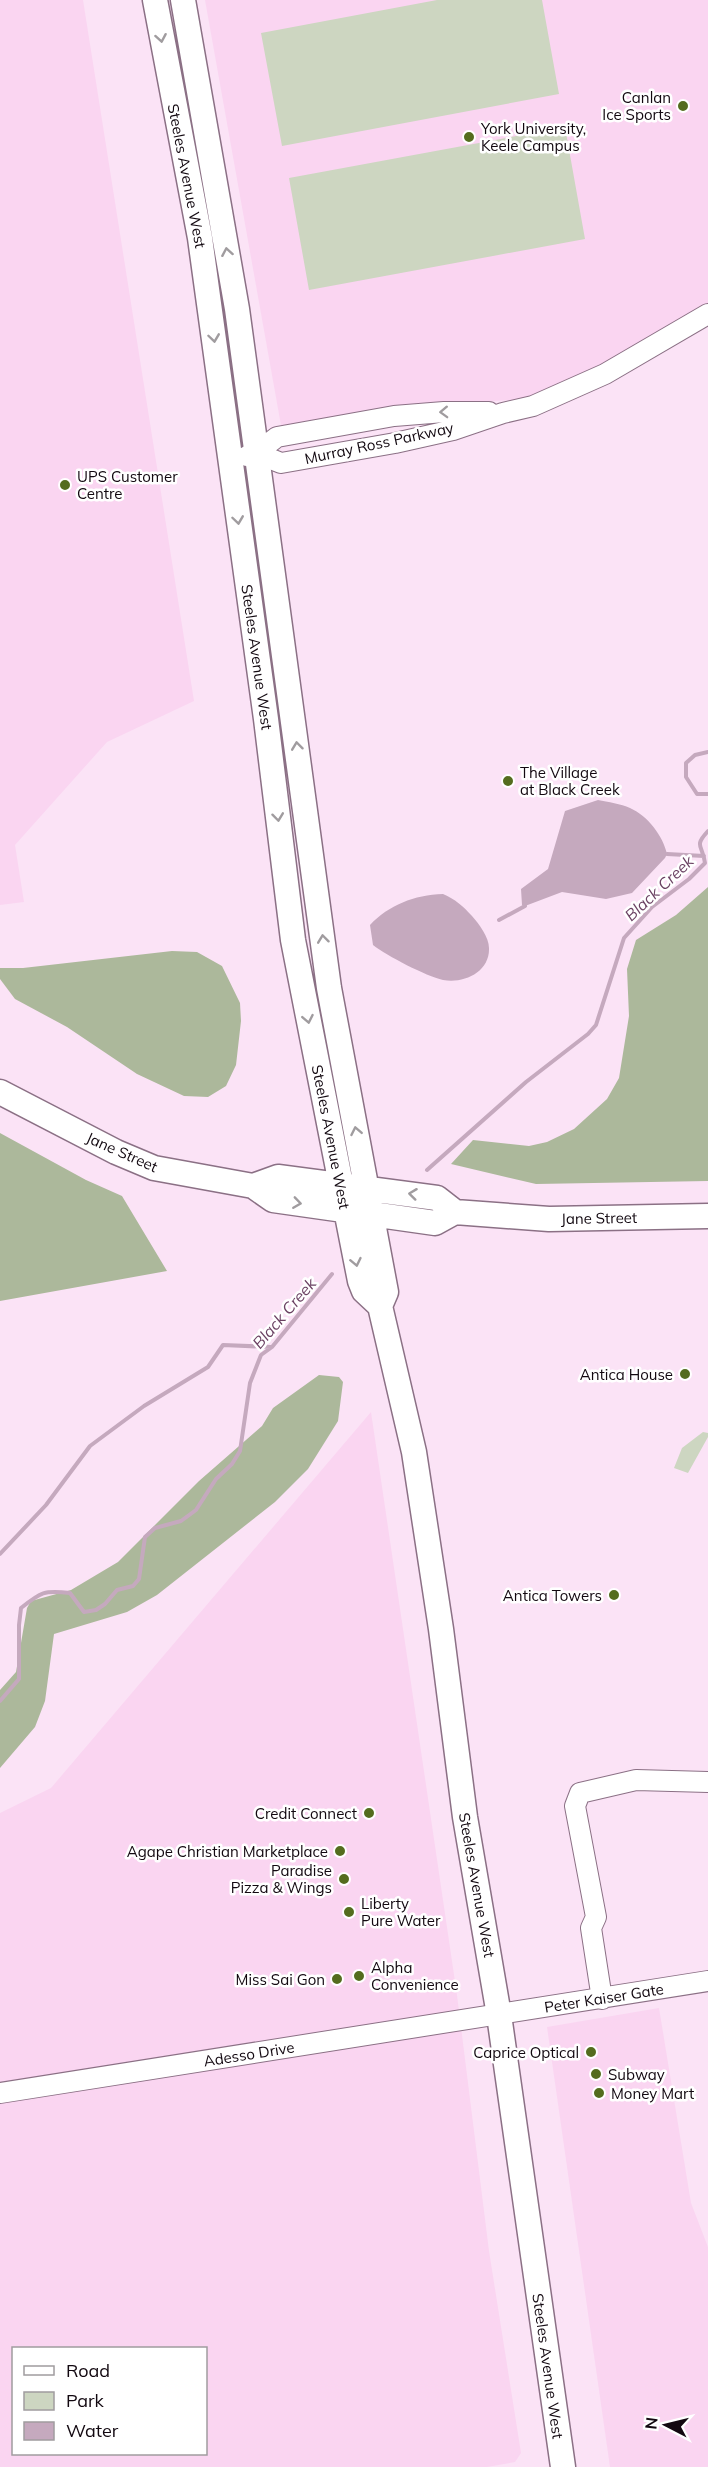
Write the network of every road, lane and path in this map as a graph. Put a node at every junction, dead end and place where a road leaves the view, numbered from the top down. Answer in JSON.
{"nodes":[{"id":1,"x":155,"y":0,"type":"edge"},
{"id":2,"x":183,"y":0,"type":"edge"},
{"id":3,"x":708,"y":314,"type":"edge"},
{"id":4,"x":256,"y":453,"type":"junction"},
{"id":5,"x":230,"y":462,"type":"junction"},
{"id":6,"x":293,"y":716,"type":"junction"},
{"id":7,"x":266,"y":719,"type":"junction"},
{"id":8,"x":0,"y":1092,"type":"edge"},
{"id":9,"x":340,"y":1185,"type":"junction"},
{"id":10,"x":253,"y":1186,"type":"junction"},
{"id":11,"x":366,"y":1189,"type":"junction"},
{"id":12,"x":346,"y":1210,"type":"junction"},
{"id":13,"x":455,"y":1212,"type":"junction"},
{"id":14,"x":371,"y":1213,"type":"junction"},
{"id":15,"x":708,"y":1216,"type":"edge"},
{"id":16,"x":380,"y":1306,"type":"junction"},
{"id":17,"x":708,"y":1782,"type":"edge"},
{"id":18,"x":708,"y":1981,"type":"edge"},
{"id":19,"x":602,"y":1999,"type":"junction"},
{"id":20,"x":499,"y":2015,"type":"junction"},
{"id":21,"x":0,"y":2093,"type":"edge"},
{"id":22,"x":563,"y":2467,"type":"edge"}],
"edges":[{"from":1,"to":5,"type":"main road","name":"Steeles Avenue West","one_way":true},
{"from":4,"to":2,"type":"main road","name":"Steeles Avenue West","one_way":true},
{"from":3,"to":4,"type":"street","name":"Murray Ross Parkway"},
{"from":4,"to":5,"type":"street","name":"Murray Ross Parkway"},
{"from":4,"to":6,"type":"main road","name":"Steeles Avenue West"},
{"from":5,"to":7,"type":"main road","name":"Steeles Avenue West","one_way":true},
{"from":6,"to":7,"type":"main road"},
{"from":11,"to":6,"type":"main road","name":"Steeles Avenue West","one_way":true},
{"from":7,"to":9,"type":"main road","name":"Steeles Avenue West","one_way":true},
{"from":8,"to":10,"type":"main road","name":"Jane Street"},
{"from":9,"to":10,"type":"main road","name":"Jane Street"},
{"from":9,"to":11,"type":"main road","name":"Jane Street"},
{"from":9,"to":12,"type":"main road","name":"Steeles Avenue West"},
{"from":10,"to":12,"type":"main road","name":"Jane Street","one_way":true},
{"from":13,"to":11,"type":"main road","name":"Jane Street","one_way":true},
{"from":11,"to":14,"type":"main road","name":"Steeles Avenue West"},
{"from":12,"to":14,"type":"main road","name":"Jane Street"},
{"from":12,"to":16,"type":"main road","name":"Steeles Avenue West","one_way":true},
{"from":13,"to":14,"type":"main road","name":"Jane Street"},
{"from":13,"to":15,"type":"main road","name":"Jane Street"},
{"from":14,"to":16,"type":"main road","name":"Steeles Avenue West"},
{"from":16,"to":20,"type":"main road","name":"Steeles Avenue West"},
{"from":17,"to":19,"type":"street"},
{"from":18,"to":19,"type":"street","name":"Peter Kaiser Gate"},
{"from":19,"to":20,"type":"street","name":"Peter Kaiser Gate"},
{"from":20,"to":21,"type":"street","name":"Adesso Drive"},
{"from":20,"to":22,"type":"main road","name":"Steeles Avenue West"}]}
